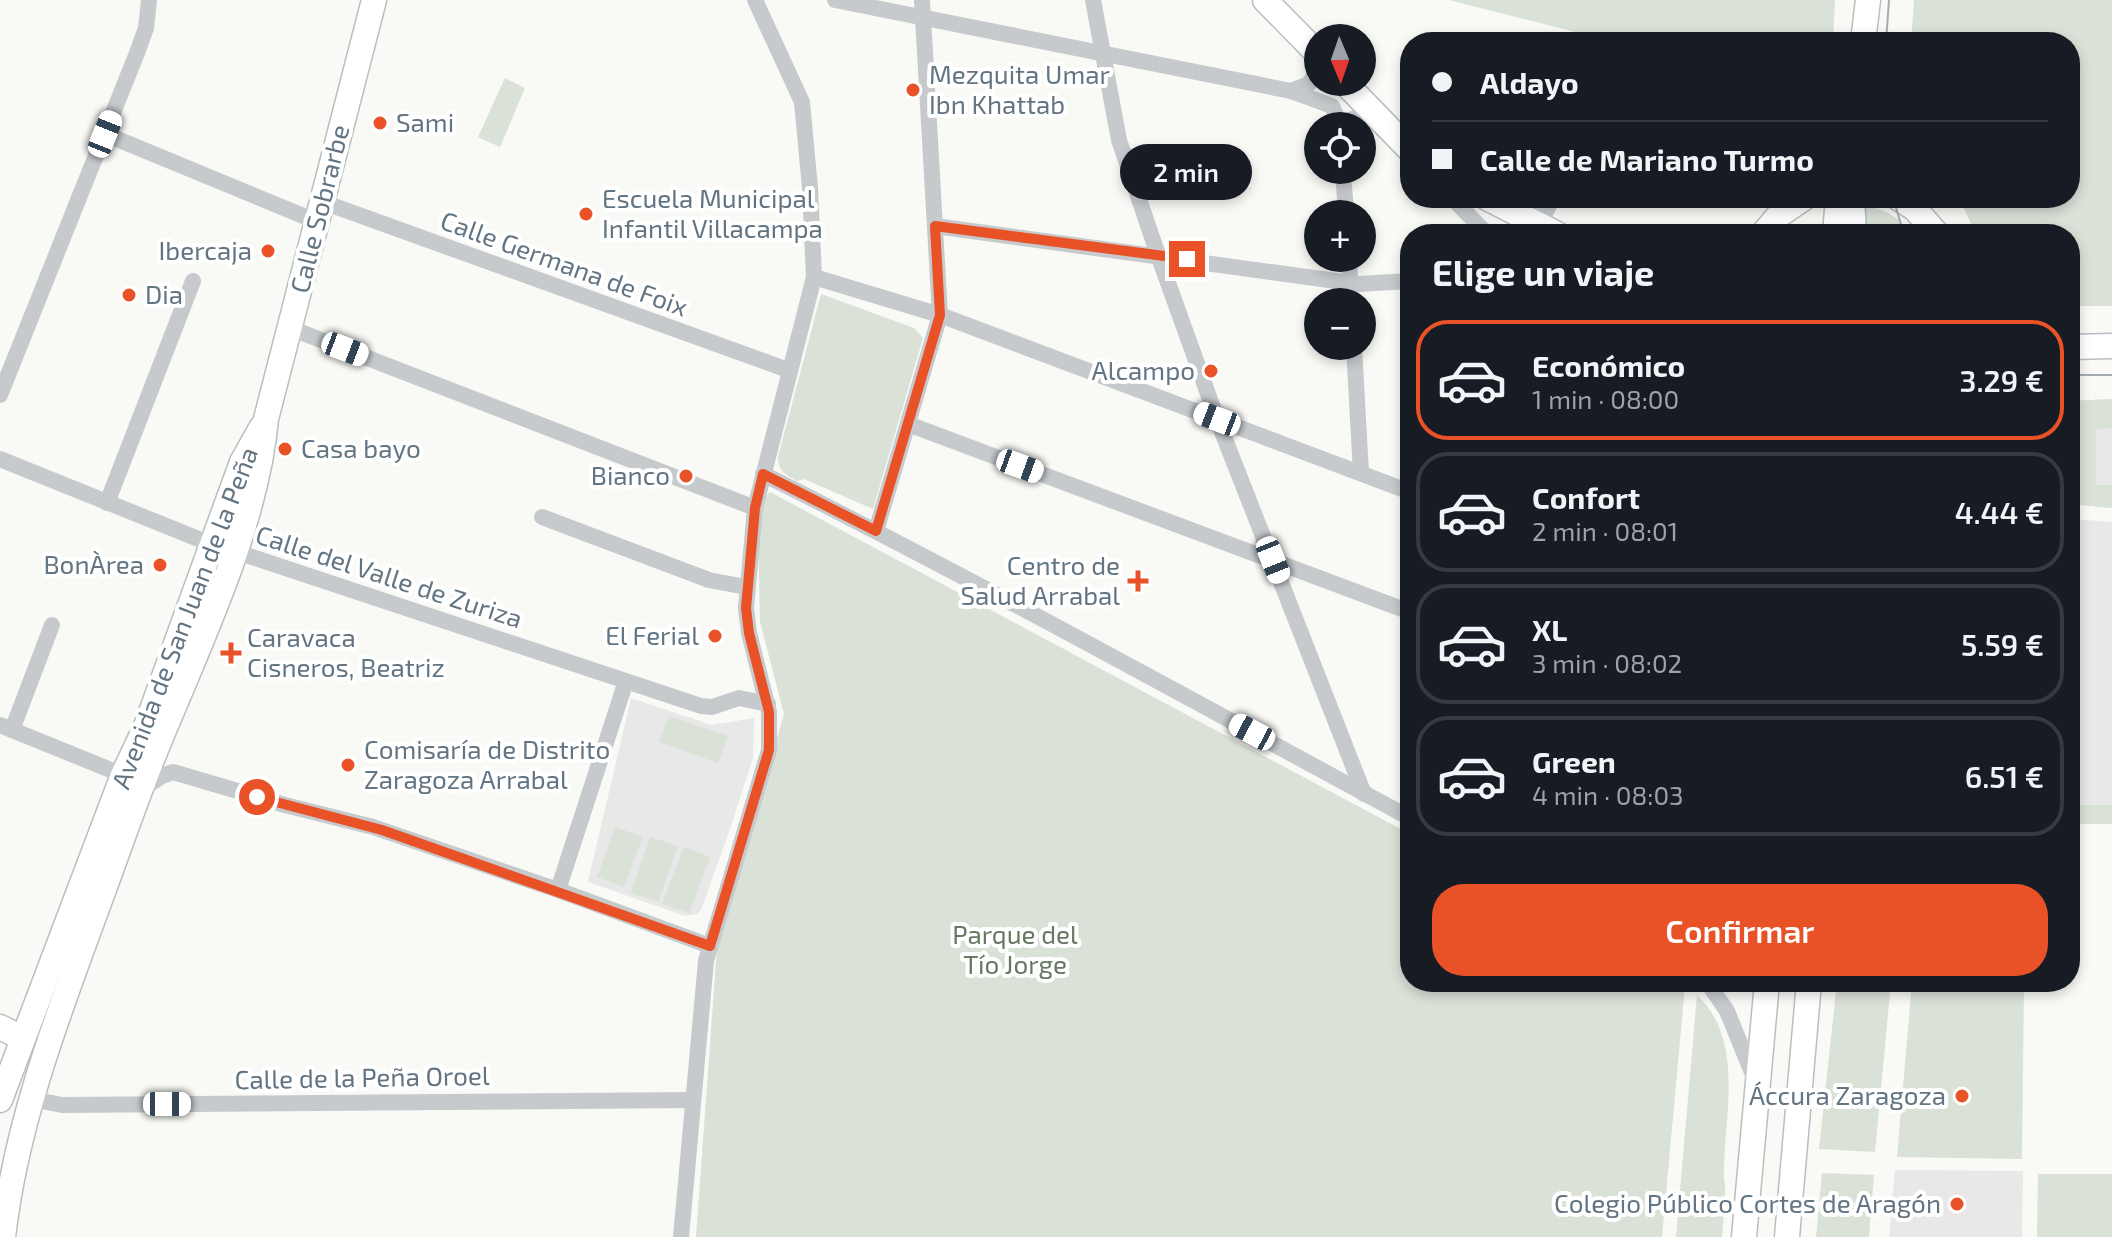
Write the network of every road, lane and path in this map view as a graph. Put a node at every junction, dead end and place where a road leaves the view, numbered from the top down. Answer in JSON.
{"nodes":[{"id":1,"x":149,"y":0,"type":"edge"},
{"id":2,"x":374,"y":0,"type":"edge"},
{"id":3,"x":755,"y":0,"type":"edge"},
{"id":4,"x":835,"y":0,"type":"edge"},
{"id":5,"x":922,"y":0,"type":"edge"},
{"id":6,"x":1093,"y":0,"type":"edge"},
{"id":7,"x":1265,"y":0,"type":"edge"},
{"id":8,"x":1868,"y":0,"type":"edge"},
{"id":9,"x":923,"y":18,"type":"junction"},
{"id":10,"x":1864,"y":32,"type":"edge"},
{"id":11,"x":1304,"y":40,"type":"edge"},
{"id":12,"x":1102,"y":54,"type":"junction"},
{"id":13,"x":1304,"y":86,"type":"edge"},
{"id":14,"x":1291,"y":91,"type":"junction"},
{"id":15,"x":1357,"y":96,"type":"edge"},
{"id":16,"x":1335,"y":112,"type":"edge"},
{"id":17,"x":1376,"y":121,"type":"edge"},
{"id":18,"x":1383,"y":123,"type":"junction"},
{"id":19,"x":105,"y":134,"type":"junction"},
{"id":20,"x":1400,"y":140,"type":"edge"},
{"id":21,"x":1462,"y":208,"type":"edge"},
{"id":22,"x":1504,"y":208,"type":"edge"},
{"id":23,"x":1789,"y":208,"type":"edge"},
{"id":24,"x":1913,"y":208,"type":"edge"},
{"id":25,"x":320,"y":212,"type":"junction"},
{"id":26,"x":1477,"y":224,"type":"edge"},
{"id":27,"x":1531,"y":224,"type":"edge"},
{"id":28,"x":1771,"y":224,"type":"edge"},
{"id":29,"x":1928,"y":224,"type":"edge"},
{"id":30,"x":935,"y":226,"type":"junction"},
{"id":31,"x":1158,"y":255,"type":"junction"},
{"id":32,"x":1350,"y":272,"type":"edge"},
{"id":33,"x":814,"y":277,"type":"junction"},
{"id":34,"x":193,"y":281,"type":"dead end"},
{"id":35,"x":1400,"y":281,"type":"edge"},
{"id":36,"x":1350,"y":283,"type":"junction"},
{"id":37,"x":1350,"y":288,"type":"edge"},
{"id":38,"x":940,"y":315,"type":"junction"},
{"id":39,"x":290,"y":328,"type":"junction"},
{"id":40,"x":2112,"y":346,"type":"edge"},
{"id":41,"x":2080,"y":347,"type":"edge"},
{"id":42,"x":1355,"y":360,"type":"edge"},
{"id":43,"x":788,"y":370,"type":"junction"},
{"id":44,"x":0,"y":395,"type":"edge"},
{"id":45,"x":266,"y":419,"type":"joint"},
{"id":46,"x":1217,"y":419,"type":"junction"},
{"id":47,"x":908,"y":424,"type":"junction"},
{"id":48,"x":0,"y":459,"type":"edge"},
{"id":49,"x":1361,"y":473,"type":"junction"},
{"id":50,"x":763,"y":474,"type":"junction"},
{"id":51,"x":1400,"y":488,"type":"edge"},
{"id":52,"x":107,"y":503,"type":"junction"},
{"id":53,"x":755,"y":508,"type":"junction"},
{"id":54,"x":542,"y":517,"type":"dead end"},
{"id":55,"x":876,"y":531,"type":"junction"},
{"id":56,"x":223,"y":548,"type":"junction"},
{"id":57,"x":1273,"y":560,"type":"junction"},
{"id":58,"x":746,"y":587,"type":"junction"},
{"id":59,"x":1400,"y":608,"type":"edge"},
{"id":60,"x":52,"y":625,"type":"dead end"},
{"id":61,"x":626,"y":681,"type":"junction"},
{"id":62,"x":768,"y":704,"type":"junction"},
{"id":63,"x":146,"y":726,"type":"junction"},
{"id":64,"x":6,"y":727,"type":"edge"},
{"id":65,"x":153,"y":756,"type":"junction"},
{"id":66,"x":173,"y":772,"type":"junction"},
{"id":67,"x":133,"y":782,"type":"junction"},
{"id":68,"x":1364,"y":794,"type":"junction"},
{"id":69,"x":1400,"y":813,"type":"edge"},
{"id":70,"x":558,"y":890,"type":"junction"},
{"id":71,"x":710,"y":946,"type":"junction"},
{"id":72,"x":1714,"y":992,"type":"edge"},
{"id":73,"x":1766,"y":992,"type":"edge"},
{"id":74,"x":1808,"y":992,"type":"edge"},
{"id":75,"x":0,"y":1027,"type":"edge"},
{"id":76,"x":22,"y":1038,"type":"junction"},
{"id":77,"x":1758,"y":1086,"type":"junction"},
{"id":78,"x":1,"y":1092,"type":"edge"},
{"id":79,"x":32,"y":1099,"type":"junction"},
{"id":80,"x":693,"y":1100,"type":"junction"},
{"id":81,"x":3,"y":1237,"type":"edge"},
{"id":82,"x":681,"y":1237,"type":"edge"},
{"id":83,"x":1744,"y":1237,"type":"edge"},
{"id":84,"x":1787,"y":1237,"type":"edge"}],
"edges":[{"from":1,"to":19,"type":"street"},
{"from":2,"to":25,"type":"main road","name":"Calle Sobrarbe"},
{"from":3,"to":33,"type":"street"},
{"from":4,"to":9,"type":"street"},
{"from":5,"to":9,"type":"street"},
{"from":6,"to":12,"type":"street"},
{"from":7,"to":11,"type":"main road"},
{"from":8,"to":10,"type":"main road"},
{"from":9,"to":12,"type":"street"},
{"from":9,"to":30,"type":"street"},
{"from":12,"to":14,"type":"street"},
{"from":12,"to":31,"type":"street"},
{"from":13,"to":14,"type":"street"},
{"from":14,"to":16,"type":"street"},
{"from":15,"to":18,"type":"main road"},
{"from":17,"to":18,"type":"street"},
{"from":18,"to":20,"type":"main road"},
{"from":19,"to":25,"type":"street","name":"Calle Germana de Foix"},
{"from":19,"to":44,"type":"street"},
{"from":21,"to":26,"type":"street"},
{"from":22,"to":27,"type":"main road"},
{"from":23,"to":28,"type":"main road"},
{"from":24,"to":29,"type":"main road"},
{"from":25,"to":39,"type":"main road","name":"Calle Sobrarbe"},
{"from":25,"to":43,"type":"street","name":"Calle Germana de Foix"},
{"from":30,"to":31,"type":"street"},
{"from":30,"to":38,"type":"street"},
{"from":31,"to":36,"type":"street"},
{"from":31,"to":46,"type":"street"},
{"from":32,"to":36,"type":"street"},
{"from":33,"to":38,"type":"street"},
{"from":33,"to":43,"type":"street"},
{"from":34,"to":52,"type":"street"},
{"from":35,"to":36,"type":"street"},
{"from":36,"to":37,"type":"street"},
{"from":38,"to":46,"type":"street"},
{"from":38,"to":47,"type":"street"},
{"from":39,"to":45,"type":"main road","name":"Calle Sobrarbe"},
{"from":39,"to":53,"type":"street"},
{"from":40,"to":41,"type":"main road"},
{"from":42,"to":49,"type":"street"},
{"from":43,"to":50,"type":"street"},
{"from":45,"to":56,"type":"main road","name":"Avenida de San Juan de la Peña"},
{"from":46,"to":49,"type":"street"},
{"from":46,"to":57,"type":"street"},
{"from":47,"to":55,"type":"street"},
{"from":47,"to":57,"type":"street"},
{"from":48,"to":52,"type":"street","name":"Calle del Valle de Zuriza"},
{"from":49,"to":51,"type":"street"},
{"from":50,"to":53,"type":"street"},
{"from":50,"to":55,"type":"street"},
{"from":52,"to":56,"type":"street","name":"Calle del Valle de Zuriza"},
{"from":53,"to":58,"type":"street"},
{"from":54,"to":58,"type":"street"},
{"from":55,"to":68,"type":"street"},
{"from":56,"to":61,"type":"street","name":"Calle del Valle de Zuriza"},
{"from":56,"to":63,"type":"main road","name":"Avenida de San Juan de la Peña"},
{"from":56,"to":65,"type":"main road","name":"Avenida de San Juan de la Peña"},
{"from":57,"to":59,"type":"street"},
{"from":57,"to":68,"type":"street"},
{"from":58,"to":62,"type":"street"},
{"from":60,"to":64,"type":"street"},
{"from":61,"to":62,"type":"street","name":"Calle del Valle de Zuriza"},
{"from":61,"to":70,"type":"street"},
{"from":62,"to":71,"type":"street"},
{"from":63,"to":65,"type":"street"},
{"from":63,"to":67,"type":"main road","name":"Avenida de San Juan de la Peña"},
{"from":64,"to":67,"type":"street"},
{"from":65,"to":66,"type":"street"},
{"from":65,"to":67,"type":"main road","name":"Avenida de San Juan de la Peña"},
{"from":66,"to":67,"type":"street"},
{"from":66,"to":70,"type":"street"},
{"from":67,"to":76,"type":"main road","name":"Avenida de San Juan de la Peña"},
{"from":67,"to":79,"type":"main road","name":"Avenida de San Juan de la Peña"},
{"from":68,"to":69,"type":"street"},
{"from":70,"to":71,"type":"street"},
{"from":71,"to":80,"type":"street"},
{"from":72,"to":77,"type":"street"},
{"from":73,"to":77,"type":"main road"},
{"from":74,"to":84,"type":"main road"},
{"from":75,"to":76,"type":"main road"},
{"from":76,"to":78,"type":"main road","name":"Avenida de San Juan de la Peña"},
{"from":77,"to":83,"type":"main road"},
{"from":78,"to":79,"type":"main road","name":"Avenida de San Juan de la Peña"},
{"from":79,"to":80,"type":"street","name":"Calle de la Peña Oroel"},
{"from":79,"to":81,"type":"main road","name":"Avenida de San Juan de la Peña"},
{"from":80,"to":82,"type":"street"}]}
